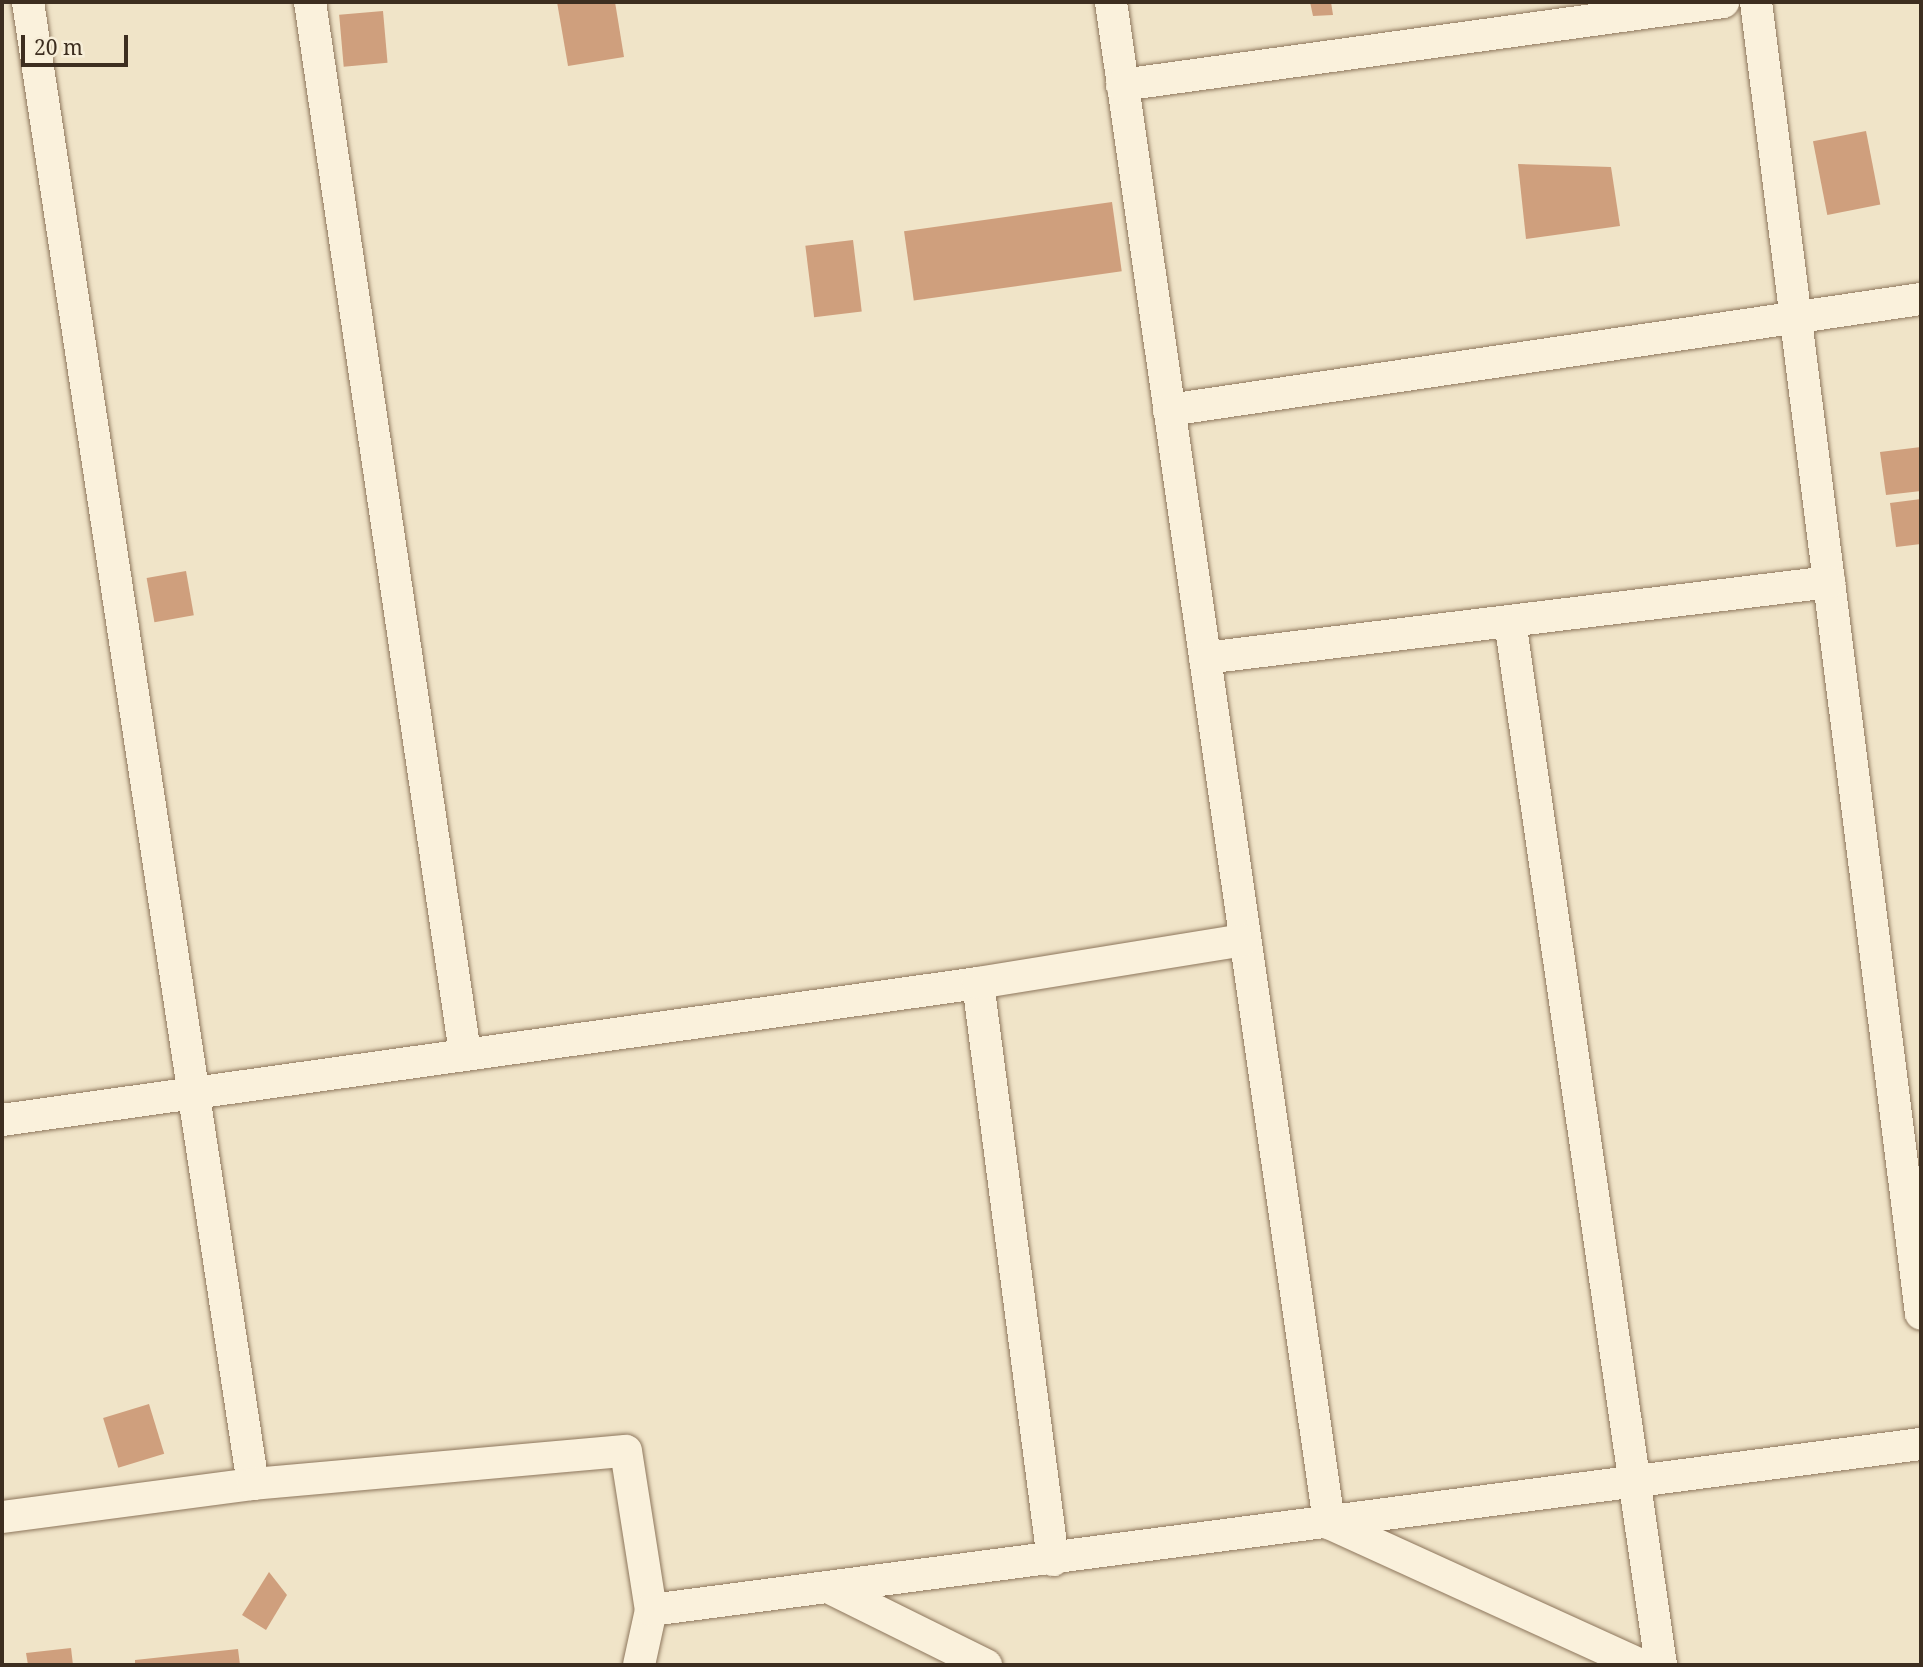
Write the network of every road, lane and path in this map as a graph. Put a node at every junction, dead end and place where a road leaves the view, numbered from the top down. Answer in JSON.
{"nodes":[{"id":1,"x":28,"y":2,"type":"edge"},
{"id":2,"x":310,"y":2,"type":"edge"},
{"id":3,"x":1111,"y":2,"type":"edge"},
{"id":4,"x":1723,"y":2,"type":"edge"},
{"id":5,"x":1756,"y":2,"type":"edge"},
{"id":6,"x":1122,"y":85,"type":"junction"},
{"id":7,"x":1921,"y":299,"type":"edge"},
{"id":8,"x":1796,"y":317,"type":"junction"},
{"id":9,"x":1169,"y":410,"type":"junction"},
{"id":10,"x":1829,"y":582,"type":"junction"},
{"id":11,"x":1510,"y":621,"type":"junction"},
{"id":12,"x":1205,"y":658,"type":"junction"},
{"id":13,"x":1243,"y":940,"type":"junction"},
{"id":14,"x":978,"y":983,"type":"junction"},
{"id":15,"x":465,"y":1054,"type":"junction"},
{"id":16,"x":194,"y":1093,"type":"junction"},
{"id":17,"x":2,"y":1121,"type":"edge"},
{"id":18,"x":1921,"y":1314,"type":"edge"},
{"id":19,"x":1921,"y":1444,"type":"edge"},
{"id":20,"x":1635,"y":1482,"type":"junction"},
{"id":21,"x":253,"y":1484,"type":"junction"},
{"id":22,"x":2,"y":1517,"type":"edge"},
{"id":23,"x":1329,"y":1523,"type":"junction"},
{"id":24,"x":1053,"y":1560,"type":"junction"},
{"id":25,"x":832,"y":1590,"type":"junction"},
{"id":26,"x":651,"y":1611,"type":"junction"},
{"id":27,"x":639,"y":1665,"type":"edge"},
{"id":28,"x":986,"y":1665,"type":"edge"},
{"id":29,"x":1641,"y":1665,"type":"edge"},
{"id":30,"x":1661,"y":1665,"type":"edge"}],
"edges":[{"from":1,"to":16,"type":"street"},
{"from":2,"to":15,"type":"street"},
{"from":3,"to":6,"type":"street"},
{"from":4,"to":6,"type":"street"},
{"from":5,"to":8,"type":"street"},
{"from":6,"to":9,"type":"street"},
{"from":7,"to":8,"type":"street"},
{"from":8,"to":9,"type":"street"},
{"from":8,"to":10,"type":"street"},
{"from":9,"to":12,"type":"street"},
{"from":10,"to":11,"type":"street"},
{"from":10,"to":18,"type":"street"},
{"from":11,"to":12,"type":"street"},
{"from":11,"to":20,"type":"street"},
{"from":12,"to":13,"type":"street"},
{"from":13,"to":14,"type":"street"},
{"from":13,"to":23,"type":"street"},
{"from":14,"to":15,"type":"street"},
{"from":14,"to":24,"type":"street"},
{"from":15,"to":16,"type":"street"},
{"from":16,"to":17,"type":"street"},
{"from":16,"to":21,"type":"street"},
{"from":19,"to":20,"type":"street"},
{"from":20,"to":23,"type":"street"},
{"from":20,"to":30,"type":"street"},
{"from":21,"to":22,"type":"street"},
{"from":21,"to":26,"type":"street"},
{"from":23,"to":24,"type":"street"},
{"from":23,"to":29,"type":"street"},
{"from":24,"to":25,"type":"street"},
{"from":25,"to":26,"type":"street"},
{"from":25,"to":28,"type":"street"},
{"from":26,"to":27,"type":"street"}]}
